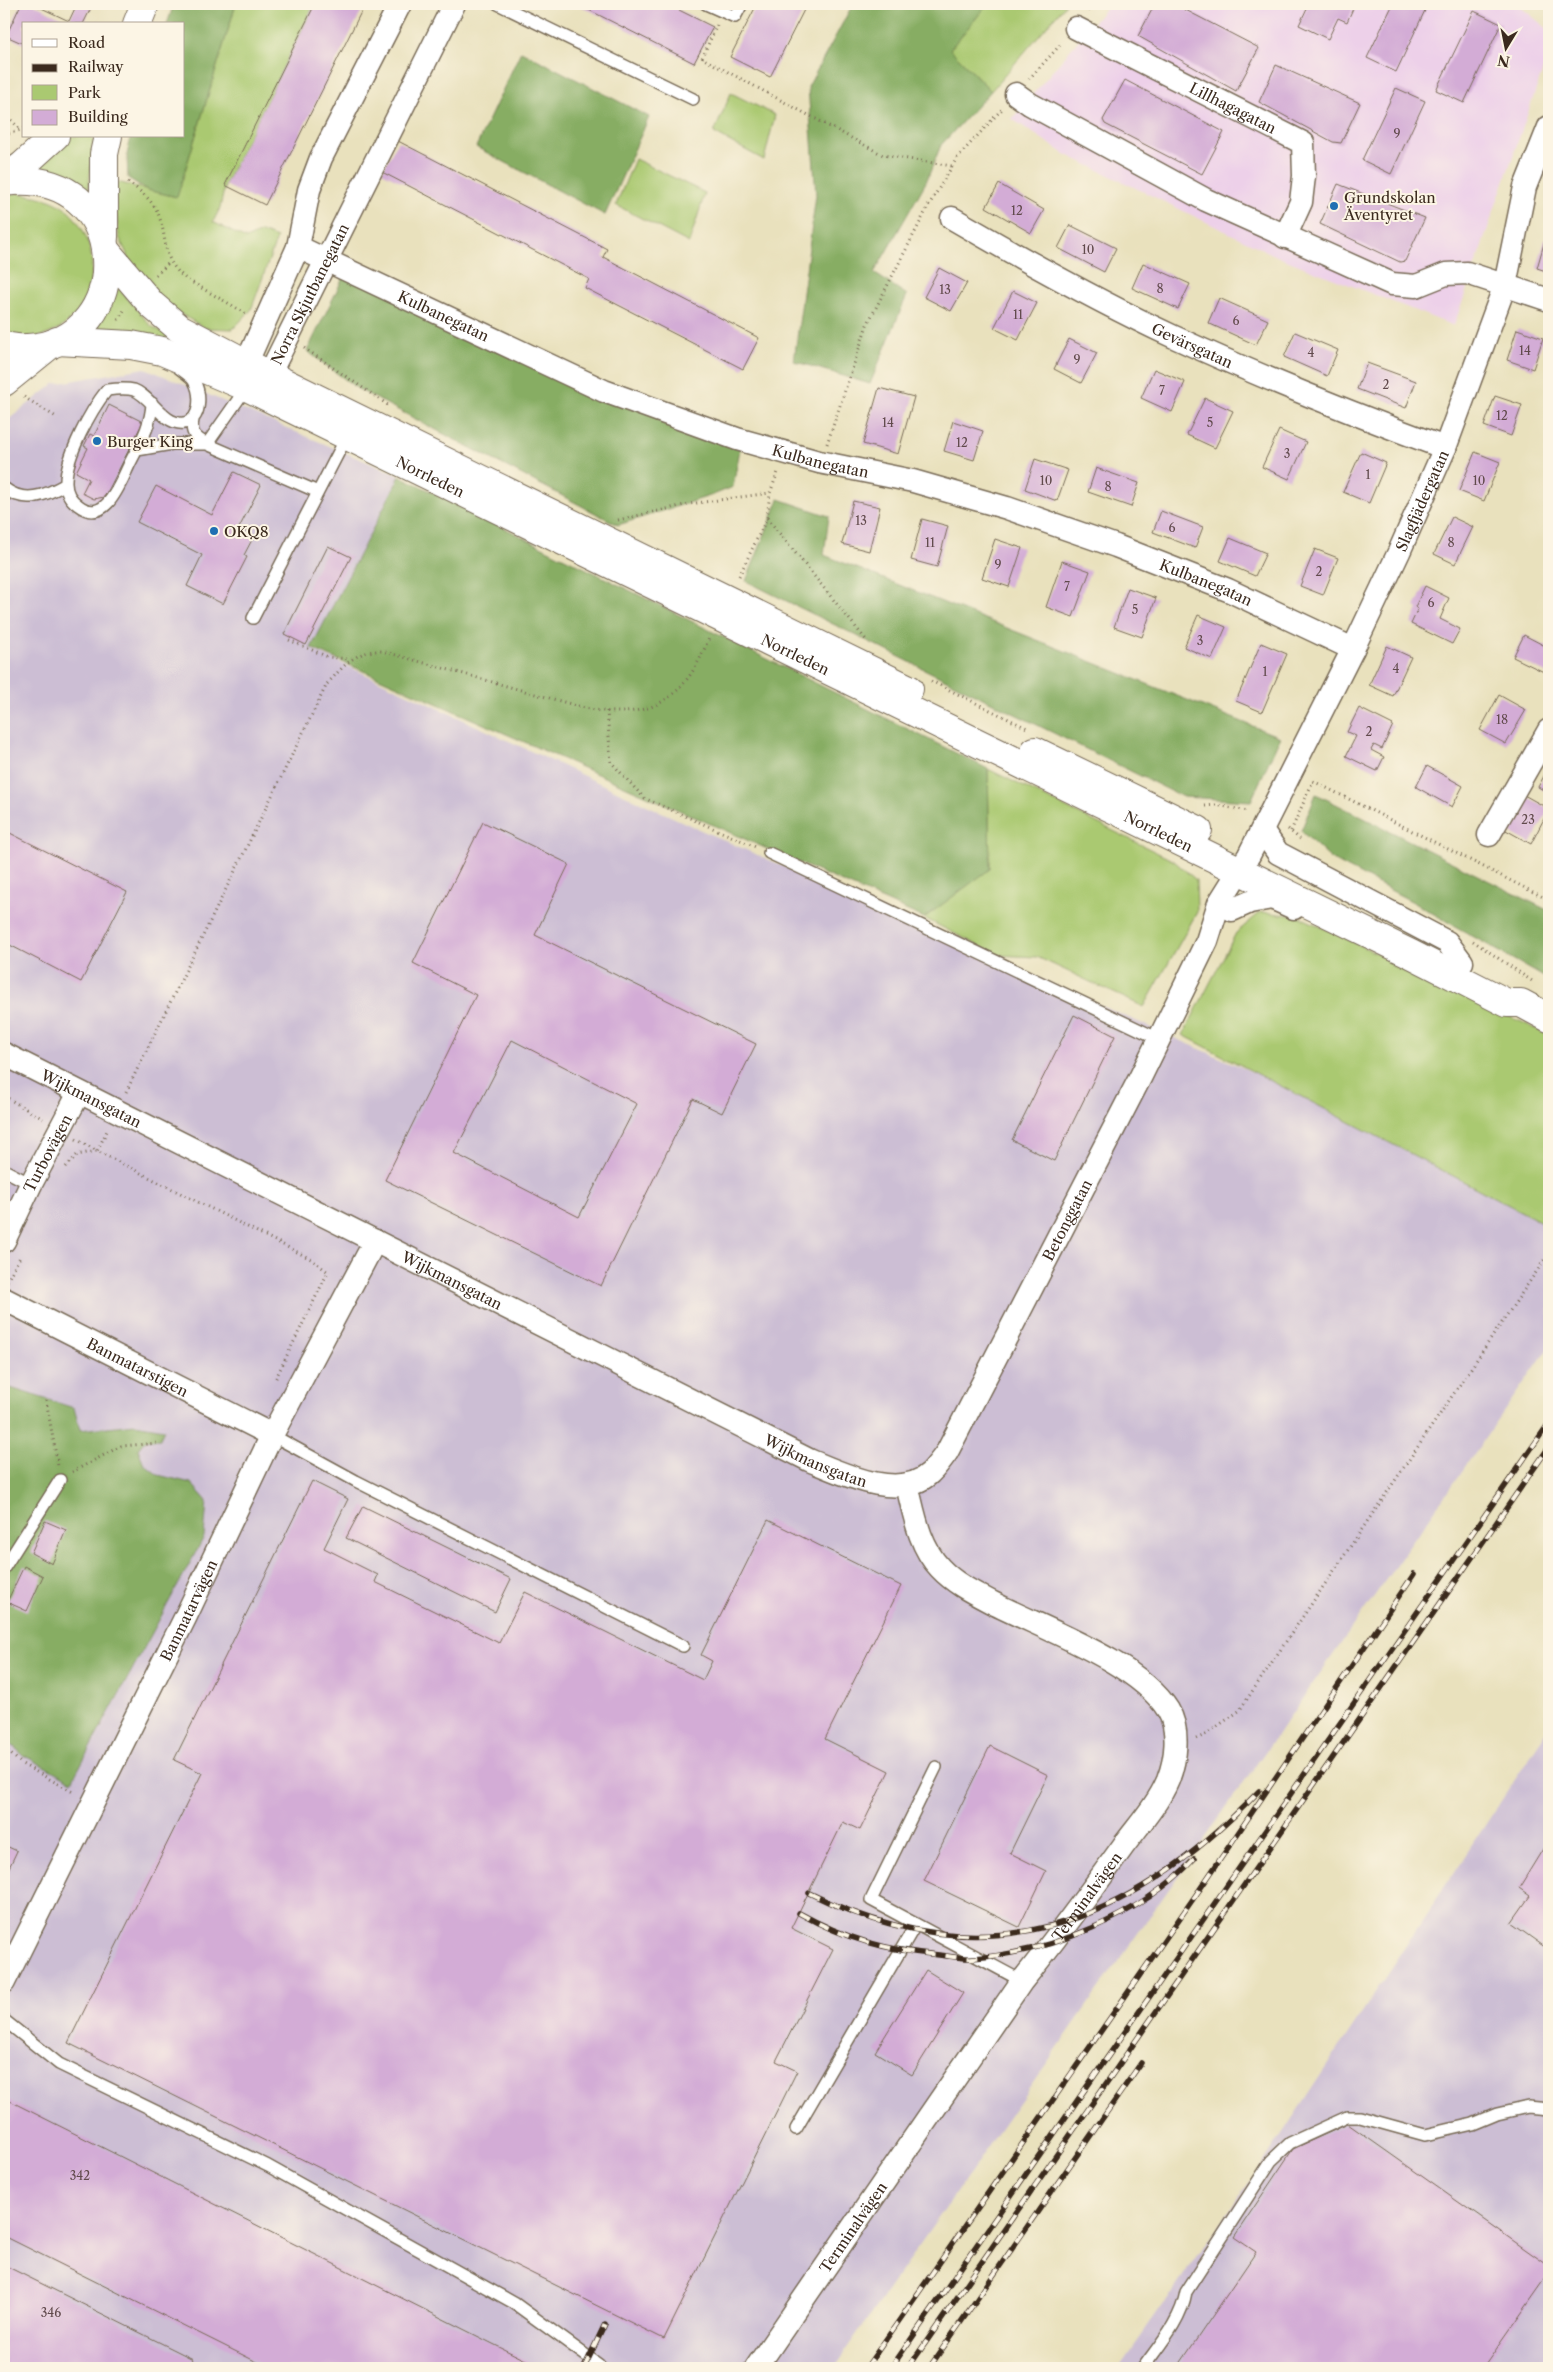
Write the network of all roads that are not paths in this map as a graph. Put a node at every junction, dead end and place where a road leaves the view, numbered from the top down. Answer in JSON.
{"nodes":[{"id":1,"x":400,"y":4,"type":"edge"},
{"id":2,"x":454,"y":4,"type":"edge"},
{"id":3,"x":498,"y":4,"type":"edge"},
{"id":4,"x":706,"y":4,"type":"edge"},
{"id":5,"x":742,"y":4,"type":"edge"},
{"id":6,"x":1076,"y":28,"type":"dead end"},
{"id":7,"x":1016,"y":94,"type":"dead end"},
{"id":8,"x":693,"y":99,"type":"dead end"},
{"id":9,"x":1549,"y":127,"type":"edge"},
{"id":10,"x":53,"y":138,"type":"edge"},
{"id":11,"x":108,"y":138,"type":"edge"},
{"id":12,"x":4,"y":181,"type":"edge"},
{"id":13,"x":952,"y":218,"type":"dead end"},
{"id":14,"x":1285,"y":237,"type":"junction"},
{"id":15,"x":105,"y":247,"type":"junction"},
{"id":16,"x":298,"y":247,"type":"junction"},
{"id":17,"x":326,"y":259,"type":"junction"},
{"id":18,"x":1505,"y":285,"type":"junction"},
{"id":19,"x":1549,"y":300,"type":"edge"},
{"id":20,"x":54,"y":342,"type":"junction"},
{"id":21,"x":4,"y":346,"type":"edge"},
{"id":22,"x":162,"y":351,"type":"junction"},
{"id":23,"x":254,"y":375,"type":"junction"},
{"id":24,"x":11,"y":388,"type":"edge"},
{"id":25,"x":152,"y":403,"type":"junction"},
{"id":26,"x":193,"y":420,"type":"junction"},
{"id":27,"x":347,"y":436,"type":"junction"},
{"id":28,"x":207,"y":444,"type":"junction"},
{"id":29,"x":1445,"y":448,"type":"junction"},
{"id":30,"x":137,"y":450,"type":"junction"},
{"id":31,"x":66,"y":484,"type":"junction"},
{"id":32,"x":4,"y":488,"type":"edge"},
{"id":33,"x":318,"y":492,"type":"junction"},
{"id":34,"x":253,"y":618,"type":"dead end"},
{"id":35,"x":1353,"y":649,"type":"junction"},
{"id":36,"x":1549,"y":730,"type":"edge"},
{"id":37,"x":1264,"y":824,"type":"junction"},
{"id":38,"x":1489,"y":835,"type":"dead end"},
{"id":39,"x":1199,"y":851,"type":"junction"},
{"id":40,"x":769,"y":853,"type":"road end"},
{"id":41,"x":1244,"y":866,"type":"junction"},
{"id":42,"x":1226,"y":907,"type":"junction"},
{"id":43,"x":1404,"y":951,"type":"junction"},
{"id":44,"x":1462,"y":962,"type":"junction"},
{"id":45,"x":1527,"y":993,"type":"junction"},
{"id":46,"x":1549,"y":1018,"type":"edge"},
{"id":47,"x":1159,"y":1039,"type":"junction"},
{"id":48,"x":4,"y":1054,"type":"edge"},
{"id":49,"x":79,"y":1093,"type":"junction"},
{"id":50,"x":4,"y":1170,"type":"edge"},
{"id":51,"x":31,"y":1184,"type":"junction"},
{"id":52,"x":376,"y":1240,"type":"junction"},
{"id":53,"x":13,"y":1247,"type":"edge"},
{"id":54,"x":4,"y":1300,"type":"edge"},
{"id":55,"x":272,"y":1435,"type":"junction"},
{"id":56,"x":60,"y":1480,"type":"road end"},
{"id":57,"x":907,"y":1485,"type":"junction"},
{"id":58,"x":4,"y":1568,"type":"edge"},
{"id":59,"x":683,"y":1646,"type":"dead end"},
{"id":60,"x":936,"y":1766,"type":"dead end"},
{"id":61,"x":916,"y":1924,"type":"junction"},
{"id":62,"x":1022,"y":1981,"type":"junction"},
{"id":63,"x":4,"y":1982,"type":"edge"},
{"id":64,"x":4,"y":2020,"type":"edge"},
{"id":65,"x":1549,"y":2109,"type":"edge"},
{"id":66,"x":796,"y":2129,"type":"dead end"},
{"id":67,"x":597,"y":2368,"type":"edge"},
{"id":68,"x":756,"y":2368,"type":"edge"},
{"id":69,"x":1143,"y":2368,"type":"edge"}],
"edges":[{"from":1,"to":16,"type":"street","name":"Norra Skjutbanegatan"},
{"from":2,"to":17,"type":"street","name":"Norra Skjutbanegatan"},
{"from":3,"to":8,"type":"lane"},
{"from":4,"to":5,"type":"lane"},
{"from":6,"to":14,"type":"street","name":"Lillhagagatan"},
{"from":7,"to":14,"type":"street"},
{"from":9,"to":18,"type":"street","name":"Slagfjädergatan"},
{"from":10,"to":12,"type":"main road"},
{"from":11,"to":15,"type":"main road"},
{"from":12,"to":15,"type":"main road"},
{"from":13,"to":29,"type":"street","name":"Gevärsgatan"},
{"from":14,"to":18,"type":"street"},
{"from":15,"to":20,"type":"main road"},
{"from":15,"to":23,"type":"main road","name":"Norrleden"},
{"from":16,"to":17,"type":"street","name":"Kulbanegatan"},
{"from":16,"to":23,"type":"street","name":"Norra Skjutbanegatan"},
{"from":17,"to":23,"type":"street","name":"Norra Skjutbanegatan"},
{"from":17,"to":35,"type":"street","name":"Kulbanegatan"},
{"from":18,"to":19,"type":"street"},
{"from":18,"to":29,"type":"street","name":"Slagfjädergatan"},
{"from":20,"to":21,"type":"main road"},
{"from":20,"to":22,"type":"main road","name":"Norrleden"},
{"from":20,"to":24,"type":"main road"},
{"from":22,"to":23,"type":"main road","name":"Norrleden"},
{"from":22,"to":26,"type":"lane"},
{"from":23,"to":27,"type":"main road","name":"Norrleden"},
{"from":23,"to":28,"type":"lane"},
{"from":23,"to":41,"type":"main road","name":"Norrleden"},
{"from":25,"to":26,"type":"lane"},
{"from":25,"to":30,"type":"lane"},
{"from":25,"to":31,"type":"lane"},
{"from":26,"to":28,"type":"lane"},
{"from":27,"to":33,"type":"lane"},
{"from":27,"to":39,"type":"main road","name":"Norrleden"},
{"from":28,"to":30,"type":"lane"},
{"from":28,"to":33,"type":"lane"},
{"from":29,"to":35,"type":"street","name":"Slagfjädergatan"},
{"from":30,"to":31,"type":"lane"},
{"from":31,"to":32,"type":"lane"},
{"from":33,"to":34,"type":"lane"},
{"from":35,"to":37,"type":"street","name":"Slagfjädergatan"},
{"from":36,"to":38,"type":"street"},
{"from":37,"to":41,"type":"street","name":"Slagfjädergatan"},
{"from":37,"to":44,"type":"street"},
{"from":39,"to":41,"type":"main road","name":"Norrleden"},
{"from":39,"to":42,"type":"street","name":"Betonggatan"},
{"from":40,"to":47,"type":"lane"},
{"from":41,"to":42,"type":"street","name":"Betonggatan"},
{"from":41,"to":43,"type":"main road","name":"Norrleden"},
{"from":41,"to":44,"type":"main road","name":"Norrleden"},
{"from":42,"to":43,"type":"street"},
{"from":42,"to":47,"type":"street","name":"Betonggatan"},
{"from":43,"to":45,"type":"main road","name":"Norrleden"},
{"from":44,"to":45,"type":"main road","name":"Norrleden"},
{"from":45,"to":46,"type":"main road","name":"Norrleden"},
{"from":47,"to":57,"type":"street","name":"Betonggatan"},
{"from":48,"to":49,"type":"street","name":"Wijkmansgatan"},
{"from":49,"to":51,"type":"street","name":"Turbovägen"},
{"from":49,"to":52,"type":"street","name":"Wijkmansgatan"},
{"from":50,"to":51,"type":"lane"},
{"from":51,"to":53,"type":"street","name":"Turbovägen"},
{"from":52,"to":55,"type":"street","name":"Banmatarvägen"},
{"from":52,"to":57,"type":"street","name":"Wijkmansgatan"},
{"from":54,"to":55,"type":"street","name":"Banmatarstigen"},
{"from":55,"to":59,"type":"lane"},
{"from":55,"to":63,"type":"street","name":"Banmatarvägen"},
{"from":56,"to":58,"type":"lane"},
{"from":57,"to":62,"type":"street","name":"Terminalvägen"},
{"from":60,"to":61,"type":"lane"},
{"from":61,"to":62,"type":"lane"},
{"from":61,"to":66,"type":"lane"},
{"from":62,"to":68,"type":"street","name":"Terminalvägen"},
{"from":64,"to":67,"type":"lane"},
{"from":65,"to":69,"type":"lane"}]}
